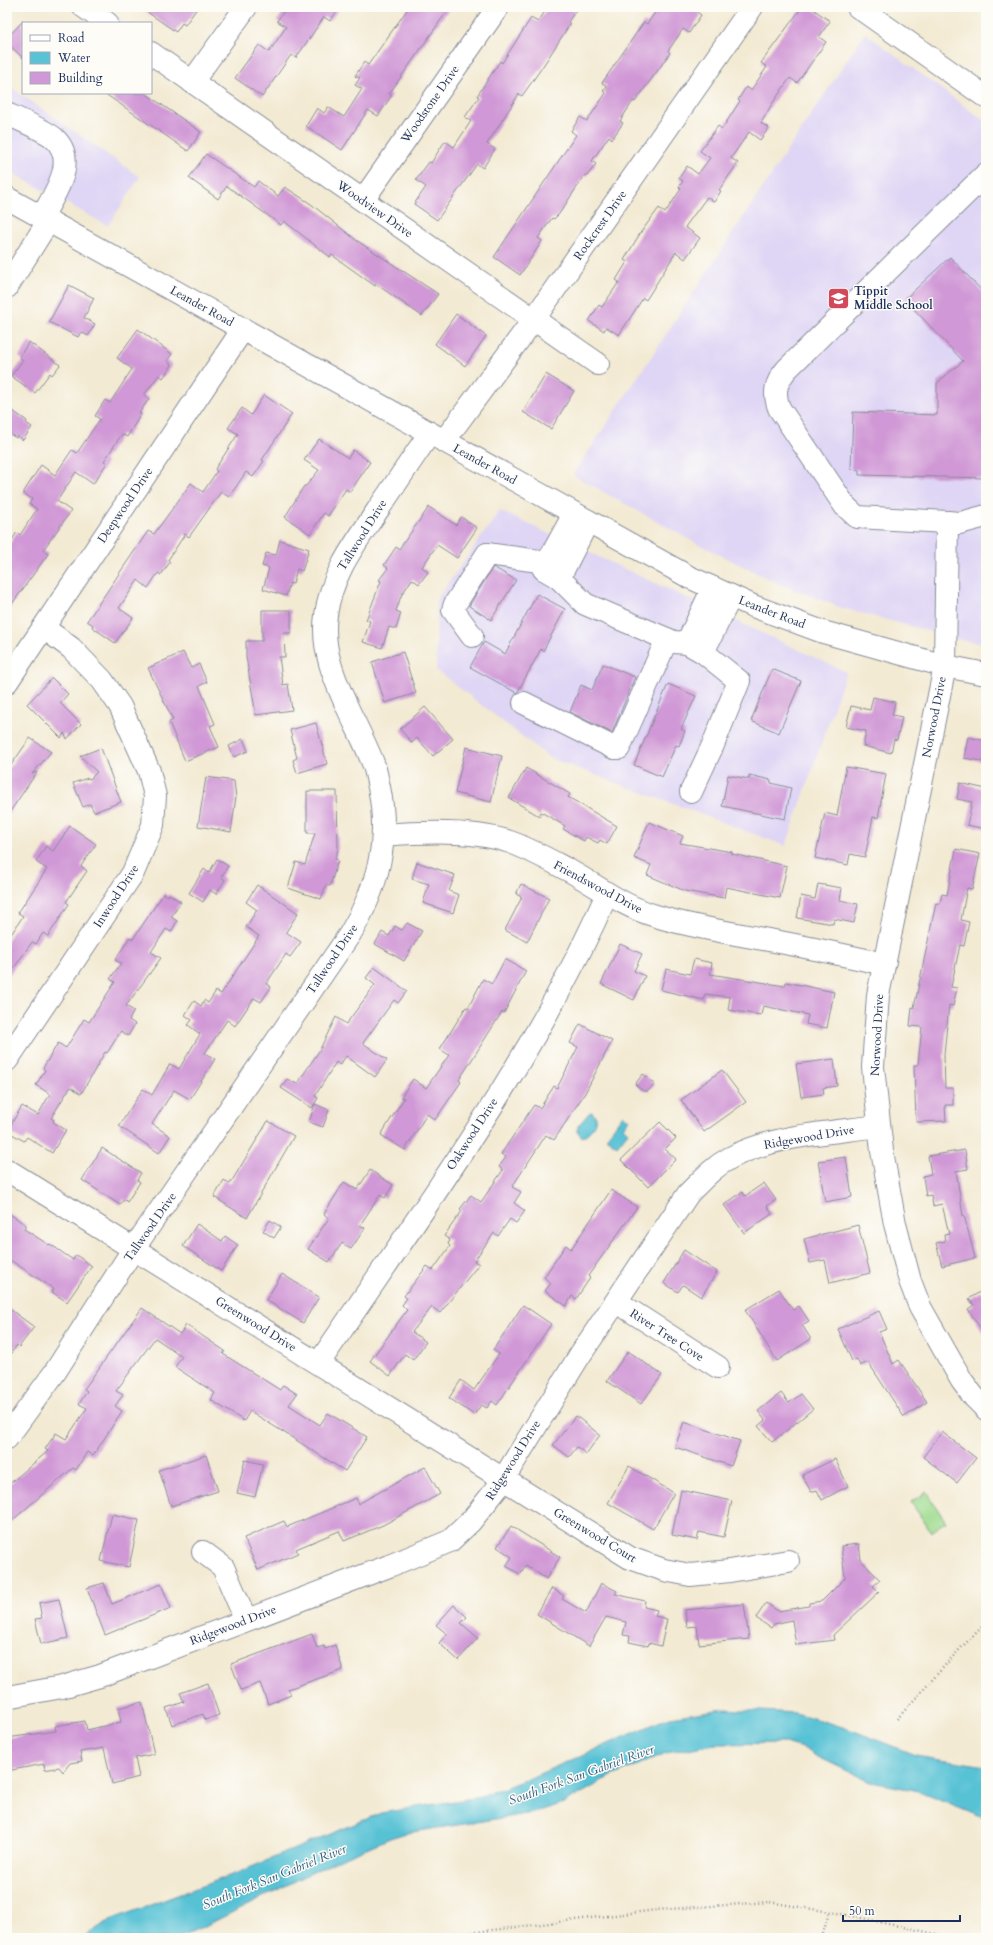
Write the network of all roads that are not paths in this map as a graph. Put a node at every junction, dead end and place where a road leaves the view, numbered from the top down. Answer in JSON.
{"nodes":[{"id":1,"x":84,"y":7,"type":"edge"},
{"id":2,"x":246,"y":7,"type":"edge"},
{"id":3,"x":498,"y":7,"type":"edge"},
{"id":4,"x":752,"y":7,"type":"edge"},
{"id":5,"x":858,"y":7,"type":"edge"},
{"id":6,"x":106,"y":22,"type":"edge"},
{"id":7,"x":152,"y":55,"type":"edge"},
{"id":8,"x":192,"y":82,"type":"junction"},
{"id":9,"x":986,"y":97,"type":"edge"},
{"id":10,"x":7,"y":114,"type":"edge"},
{"id":11,"x":986,"y":174,"type":"edge"},
{"id":12,"x":7,"y":198,"type":"edge"},
{"id":13,"x":363,"y":200,"type":"junction"},
{"id":14,"x":45,"y":219,"type":"junction"},
{"id":15,"x":7,"y":287,"type":"edge"},
{"id":16,"x":534,"y":319,"type":"junction"},
{"id":17,"x":243,"y":329,"type":"junction"},
{"id":18,"x":598,"y":364,"type":"dead end"},
{"id":19,"x":437,"y":437,"type":"junction"},
{"id":20,"x":986,"y":516,"type":"edge"},
{"id":21,"x":581,"y":518,"type":"junction"},
{"id":22,"x":947,"y":522,"type":"junction"},
{"id":23,"x":552,"y":574,"type":"junction"},
{"id":24,"x":722,"y":592,"type":"junction"},
{"id":25,"x":44,"y":628,"type":"junction"},
{"id":26,"x":472,"y":636,"type":"dead end"},
{"id":27,"x":685,"y":645,"type":"junction"},
{"id":28,"x":944,"y":666,"type":"junction"},
{"id":29,"x":986,"y":674,"type":"edge"},
{"id":30,"x":7,"y":682,"type":"edge"},
{"id":31,"x":524,"y":703,"type":"dead end"},
{"id":32,"x":691,"y":792,"type":"dead end"},
{"id":33,"x":384,"y":835,"type":"junction"},
{"id":34,"x":607,"y":894,"type":"junction"},
{"id":35,"x":884,"y":964,"type":"junction"},
{"id":36,"x":7,"y":1060,"type":"edge"},
{"id":37,"x":878,"y":1126,"type":"junction"},
{"id":38,"x":7,"y":1170,"type":"edge"},
{"id":39,"x":134,"y":1248,"type":"junction"},
{"id":40,"x":617,"y":1302,"type":"junction"},
{"id":41,"x":319,"y":1363,"type":"junction"},
{"id":42,"x":718,"y":1367,"type":"dead end"},
{"id":43,"x":986,"y":1409,"type":"edge"},
{"id":44,"x":7,"y":1438,"type":"edge"},
{"id":45,"x":503,"y":1479,"type":"junction"},
{"id":46,"x":203,"y":1552,"type":"dead end"},
{"id":47,"x":788,"y":1561,"type":"dead end"},
{"id":48,"x":246,"y":1620,"type":"junction"},
{"id":49,"x":7,"y":1697,"type":"edge"}],
"edges":[{"from":1,"to":6,"type":"street"},
{"from":2,"to":8,"type":"street"},
{"from":3,"to":13,"type":"street","name":"Woodstone Drive"},
{"from":4,"to":16,"type":"street","name":"Rockcrest Drive"},
{"from":5,"to":9,"type":"street"},
{"from":7,"to":8,"type":"street","name":"Woodview Drive"},
{"from":8,"to":13,"type":"street","name":"Woodview Drive"},
{"from":10,"to":14,"type":"street"},
{"from":11,"to":22,"type":"street"},
{"from":12,"to":14,"type":"street","name":"Leander Road"},
{"from":13,"to":16,"type":"street","name":"Woodview Drive"},
{"from":14,"to":15,"type":"street"},
{"from":14,"to":17,"type":"street","name":"Leander Road"},
{"from":16,"to":18,"type":"street","name":"Woodview Drive"},
{"from":16,"to":19,"type":"street","name":"Rockcrest Drive"},
{"from":17,"to":19,"type":"street","name":"Leander Road"},
{"from":17,"to":25,"type":"street","name":"Deepwood Drive"},
{"from":19,"to":21,"type":"street","name":"Leander Road"},
{"from":19,"to":33,"type":"street","name":"Tallwood Drive"},
{"from":20,"to":22,"type":"street"},
{"from":21,"to":23,"type":"street"},
{"from":21,"to":24,"type":"street","name":"Leander Road"},
{"from":22,"to":28,"type":"street","name":"Norwood Drive"},
{"from":23,"to":26,"type":"street"},
{"from":23,"to":27,"type":"street"},
{"from":24,"to":27,"type":"street"},
{"from":24,"to":28,"type":"street","name":"Leander Road"},
{"from":25,"to":30,"type":"street","name":"Deepwood Drive"},
{"from":25,"to":36,"type":"street","name":"Inwood Drive"},
{"from":27,"to":31,"type":"street"},
{"from":27,"to":32,"type":"street"},
{"from":28,"to":29,"type":"street","name":"Leander Road"},
{"from":28,"to":35,"type":"street","name":"Norwood Drive"},
{"from":33,"to":34,"type":"street","name":"Friendswood Drive"},
{"from":33,"to":39,"type":"street","name":"Tallwood Drive"},
{"from":34,"to":35,"type":"street","name":"Friendswood Drive"},
{"from":34,"to":41,"type":"street","name":"Oakwood Drive"},
{"from":35,"to":37,"type":"street","name":"Norwood Drive"},
{"from":37,"to":40,"type":"street","name":"Ridgewood Drive"},
{"from":37,"to":43,"type":"street","name":"Norwood Drive"},
{"from":38,"to":39,"type":"street","name":"Greenwood Drive"},
{"from":39,"to":41,"type":"street","name":"Greenwood Drive"},
{"from":39,"to":44,"type":"street","name":"Tallwood Drive"},
{"from":40,"to":42,"type":"street","name":"River Tree Cove"},
{"from":40,"to":45,"type":"street","name":"Ridgewood Drive"},
{"from":41,"to":45,"type":"street","name":"Greenwood Drive"},
{"from":45,"to":47,"type":"street","name":"Greenwood Court"},
{"from":45,"to":48,"type":"street","name":"Ridgewood Drive"},
{"from":46,"to":48,"type":"street"},
{"from":48,"to":49,"type":"street","name":"Ridgewood Drive"}]}
